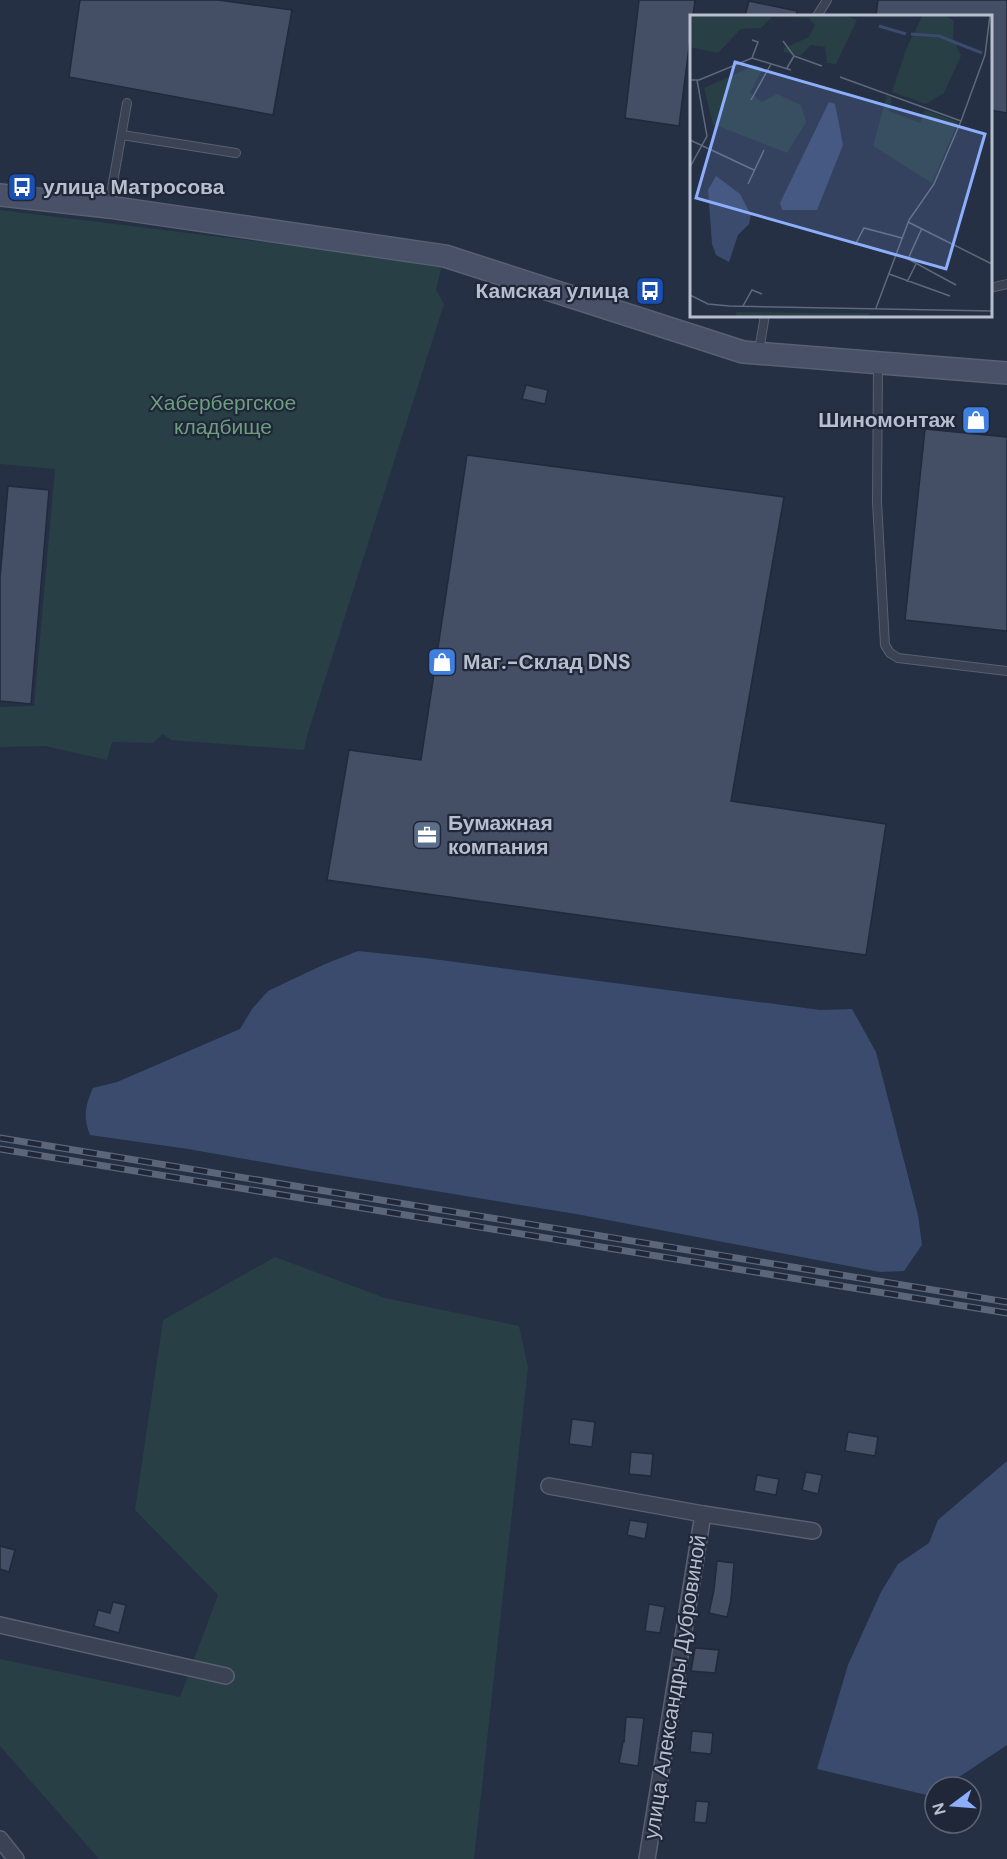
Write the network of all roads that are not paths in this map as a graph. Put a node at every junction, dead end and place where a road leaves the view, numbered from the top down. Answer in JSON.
{"nodes":[{"id":1,"x":827,"y":0,"type":"edge"},
{"id":2,"x":818,"y":15,"type":"edge"},
{"id":3,"x":127,"y":104,"type":"dead end"},
{"id":4,"x":122,"y":135,"type":"junction"},
{"id":5,"x":236,"y":153,"type":"dead end"},
{"id":6,"x":0,"y":195,"type":"edge"},
{"id":7,"x":109,"y":207,"type":"junction"},
{"id":8,"x":1007,"y":284,"type":"edge"},
{"id":9,"x":992,"y":288,"type":"edge"},
{"id":10,"x":765,"y":316,"type":"edge"},
{"id":11,"x":759,"y":353,"type":"junction"},
{"id":12,"x":878,"y":363,"type":"junction"},
{"id":13,"x":1007,"y":373,"type":"edge"},
{"id":14,"x":1007,"y":671,"type":"edge"},
{"id":15,"x":549,"y":1486,"type":"dead end"},
{"id":16,"x":703,"y":1514,"type":"junction"},
{"id":17,"x":813,"y":1531,"type":"dead end"},
{"id":18,"x":0,"y":1625,"type":"edge"},
{"id":19,"x":226,"y":1676,"type":"dead end"},
{"id":20,"x":0,"y":1839,"type":"edge"},
{"id":21,"x":16,"y":1859,"type":"edge"},
{"id":22,"x":647,"y":1859,"type":"edge"}],
"edges":[{"from":1,"to":2,"type":"lane"},
{"from":3,"to":4,"type":"lane"},
{"from":4,"to":5,"type":"lane"},
{"from":4,"to":7,"type":"lane"},
{"from":6,"to":7,"type":"main road"},
{"from":7,"to":11,"type":"main road"},
{"from":8,"to":9,"type":"lane"},
{"from":10,"to":11,"type":"lane"},
{"from":11,"to":12,"type":"main road"},
{"from":12,"to":13,"type":"main road"},
{"from":12,"to":14,"type":"lane"},
{"from":15,"to":16,"type":"street"},
{"from":16,"to":17,"type":"street"},
{"from":16,"to":22,"type":"street","name":"улица Александры Дубровиной"},
{"from":18,"to":19,"type":"street"},
{"from":20,"to":21,"type":"street"}]}
